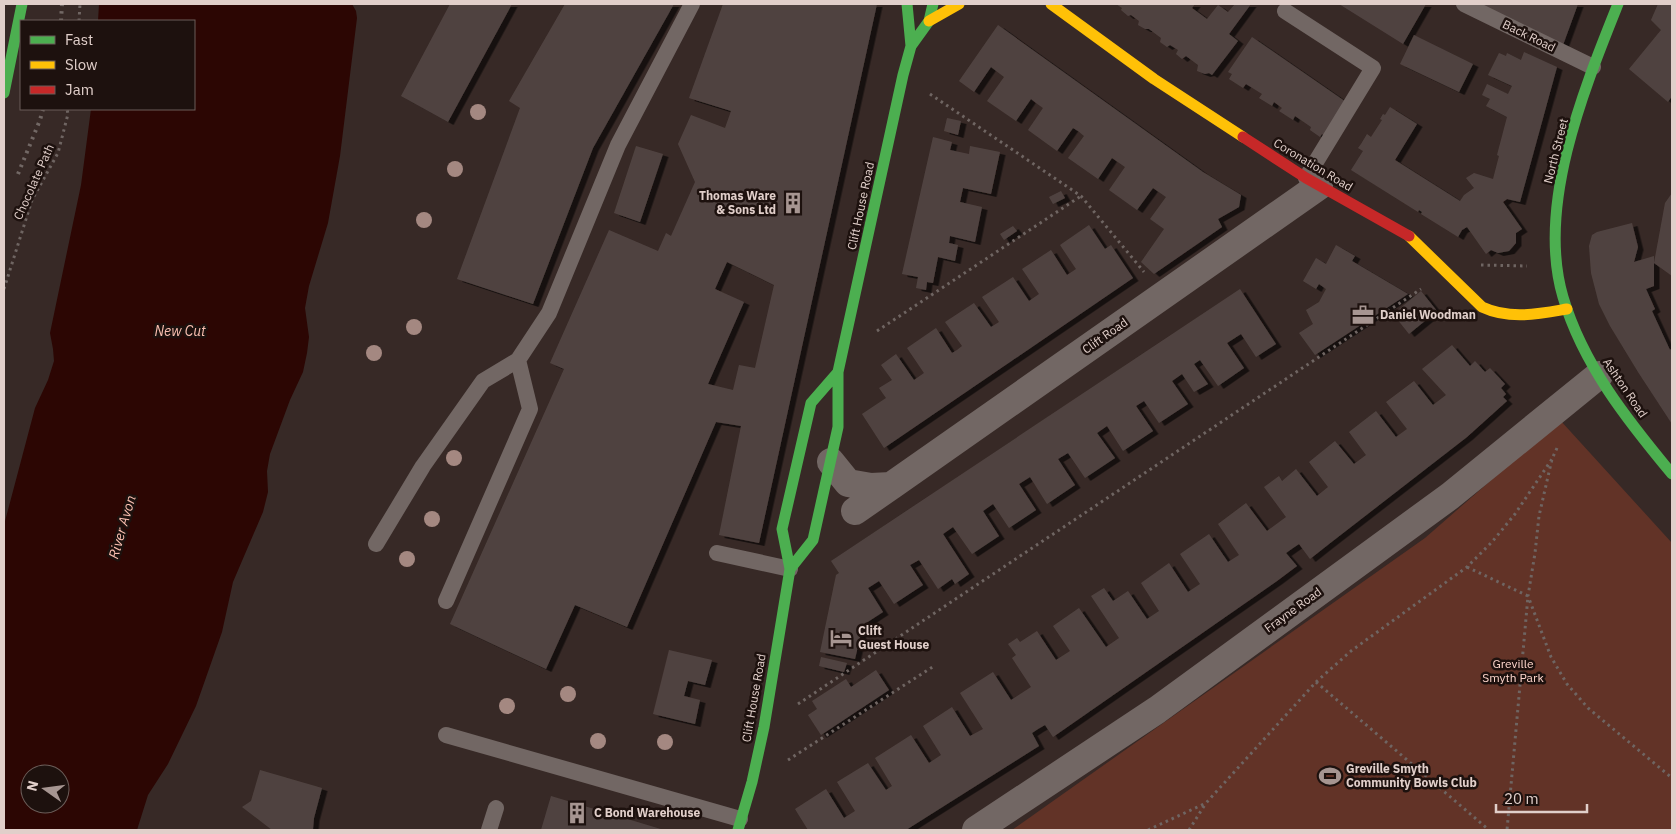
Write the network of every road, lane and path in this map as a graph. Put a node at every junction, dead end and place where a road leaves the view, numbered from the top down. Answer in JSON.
{"nodes":[{"id":1,"x":80,"y":4,"type":"edge"},
{"id":2,"x":692,"y":4,"type":"edge"},
{"id":3,"x":907,"y":4,"type":"edge"},
{"id":4,"x":933,"y":4,"type":"edge"},
{"id":5,"x":958,"y":4,"type":"edge"},
{"id":6,"x":1050,"y":4,"type":"edge"},
{"id":7,"x":1464,"y":4,"type":"edge"},
{"id":8,"x":1618,"y":4,"type":"edge"},
{"id":9,"x":21,"y":9,"type":"edge"},
{"id":10,"x":1285,"y":11,"type":"dead end"},
{"id":11,"x":79,"y":20,"type":"edge"},
{"id":12,"x":929,"y":21,"type":"junction"},
{"id":13,"x":4,"y":45,"type":"edge"},
{"id":14,"x":911,"y":46,"type":"junction"},
{"id":15,"x":1594,"y":67,"type":"junction"},
{"id":16,"x":903,"y":75,"type":"junction"},
{"id":17,"x":4,"y":93,"type":"edge"},
{"id":18,"x":67,"y":110,"type":"edge"},
{"id":19,"x":1312,"y":182,"type":"junction"},
{"id":20,"x":1081,"y":196,"type":"junction"},
{"id":21,"x":1557,"y":268,"type":"junction"},
{"id":22,"x":1446,"y":273,"type":"junction"},
{"id":23,"x":4,"y":289,"type":"edge"},
{"id":24,"x":1164,"y":295,"type":"junction"},
{"id":25,"x":1567,"y":309,"type":"junction"},
{"id":26,"x":843,"y":353,"type":"junction"},
{"id":27,"x":518,"y":360,"type":"junction"},
{"id":28,"x":838,"y":372,"type":"junction"},
{"id":29,"x":1599,"y":374,"type":"junction"},
{"id":30,"x":1559,"y":444,"type":"dead end"},
{"id":31,"x":1552,"y":460,"type":"junction"},
{"id":32,"x":831,"y":462,"type":"junction"},
{"id":33,"x":1672,"y":474,"type":"edge"},
{"id":34,"x":891,"y":486,"type":"junction"},
{"id":35,"x":855,"y":511,"type":"dead end"},
{"id":36,"x":376,"y":544,"type":"dead end"},
{"id":37,"x":717,"y":553,"type":"dead end"},
{"id":38,"x":1467,"y":567,"type":"junction"},
{"id":39,"x":790,"y":569,"type":"junction"},
{"id":40,"x":1528,"y":596,"type":"junction"},
{"id":41,"x":446,"y":601,"type":"dead end"},
{"id":42,"x":934,"y":666,"type":"dead end"},
{"id":43,"x":1316,"y":682,"type":"junction"},
{"id":44,"x":764,"y":727,"type":"junction"},
{"id":45,"x":446,"y":735,"type":"dead end"},
{"id":46,"x":786,"y":762,"type":"dead end"},
{"id":47,"x":1672,"y":778,"type":"edge"},
{"id":48,"x":1206,"y":803,"type":"junction"},
{"id":49,"x":496,"y":808,"type":"dead end"},
{"id":50,"x":739,"y":825,"type":"edge"},
{"id":51,"x":489,"y":830,"type":"edge"},
{"id":52,"x":976,"y":830,"type":"edge"},
{"id":53,"x":1148,"y":830,"type":"edge"},
{"id":54,"x":1189,"y":830,"type":"edge"},
{"id":55,"x":1489,"y":830,"type":"edge"},
{"id":56,"x":1507,"y":830,"type":"edge"}],
"edges":[{"from":1,"to":11,"type":"path"},
{"from":2,"to":27,"type":"lane"},
{"from":3,"to":14,"type":"main road"},
{"from":4,"to":12,"type":"main road"},
{"from":5,"to":12,"type":"main road"},
{"from":6,"to":19,"type":"main road","name":"Coronation Road"},
{"from":7,"to":15,"type":"lane","name":"Back Road"},
{"from":8,"to":15,"type":"main road","name":"North Street"},
{"from":9,"to":13,"type":"street"},
{"from":9,"to":17,"type":"main road"},
{"from":10,"to":19,"type":"lane"},
{"from":12,"to":14,"type":"main road"},
{"from":14,"to":16,"type":"main road","name":"Clift House Road"},
{"from":15,"to":21,"type":"main road","name":"North Street"},
{"from":16,"to":20,"type":"path"},
{"from":16,"to":26,"type":"main road","name":"Clift House Road"},
{"from":18,"to":23,"type":"path","name":"Chocolate Path"},
{"from":19,"to":22,"type":"main road","name":"Coronation Road"},
{"from":19,"to":24,"type":"street","name":"Clift Road"},
{"from":20,"to":24,"type":"path"},
{"from":20,"to":26,"type":"path"},
{"from":21,"to":22,"type":"path"},
{"from":21,"to":25,"type":"main road","name":"North Street"},
{"from":22,"to":25,"type":"main road","name":"Coronation Road"},
{"from":22,"to":44,"type":"path"},
{"from":24,"to":34,"type":"street","name":"Clift Road"},
{"from":25,"to":29,"type":"main road","name":"Ashton Road"},
{"from":26,"to":28,"type":"main road","name":"Clift House Road"},
{"from":27,"to":36,"type":"lane"},
{"from":27,"to":41,"type":"lane"},
{"from":28,"to":32,"type":"main road","name":"Clift House Road"},
{"from":28,"to":39,"type":"main road","name":"Clift House Road"},
{"from":29,"to":33,"type":"main road","name":"Ashton Road"},
{"from":29,"to":52,"type":"street","name":"Frayne Road"},
{"from":30,"to":31,"type":"path"},
{"from":31,"to":38,"type":"path"},
{"from":31,"to":40,"type":"path"},
{"from":32,"to":34,"type":"street"},
{"from":32,"to":39,"type":"main road","name":"Clift House Road"},
{"from":34,"to":35,"type":"street","name":"Clift Road"},
{"from":37,"to":39,"type":"lane"},
{"from":38,"to":40,"type":"path"},
{"from":38,"to":43,"type":"path"},
{"from":39,"to":44,"type":"main road","name":"Clift House Road"},
{"from":40,"to":47,"type":"path"},
{"from":40,"to":56,"type":"path"},
{"from":42,"to":46,"type":"path"},
{"from":43,"to":48,"type":"path"},
{"from":43,"to":55,"type":"path"},
{"from":44,"to":50,"type":"main road","name":"Clift House Road"},
{"from":45,"to":50,"type":"lane"},
{"from":48,"to":53,"type":"path"},
{"from":48,"to":54,"type":"path"},
{"from":49,"to":51,"type":"lane"}]}
